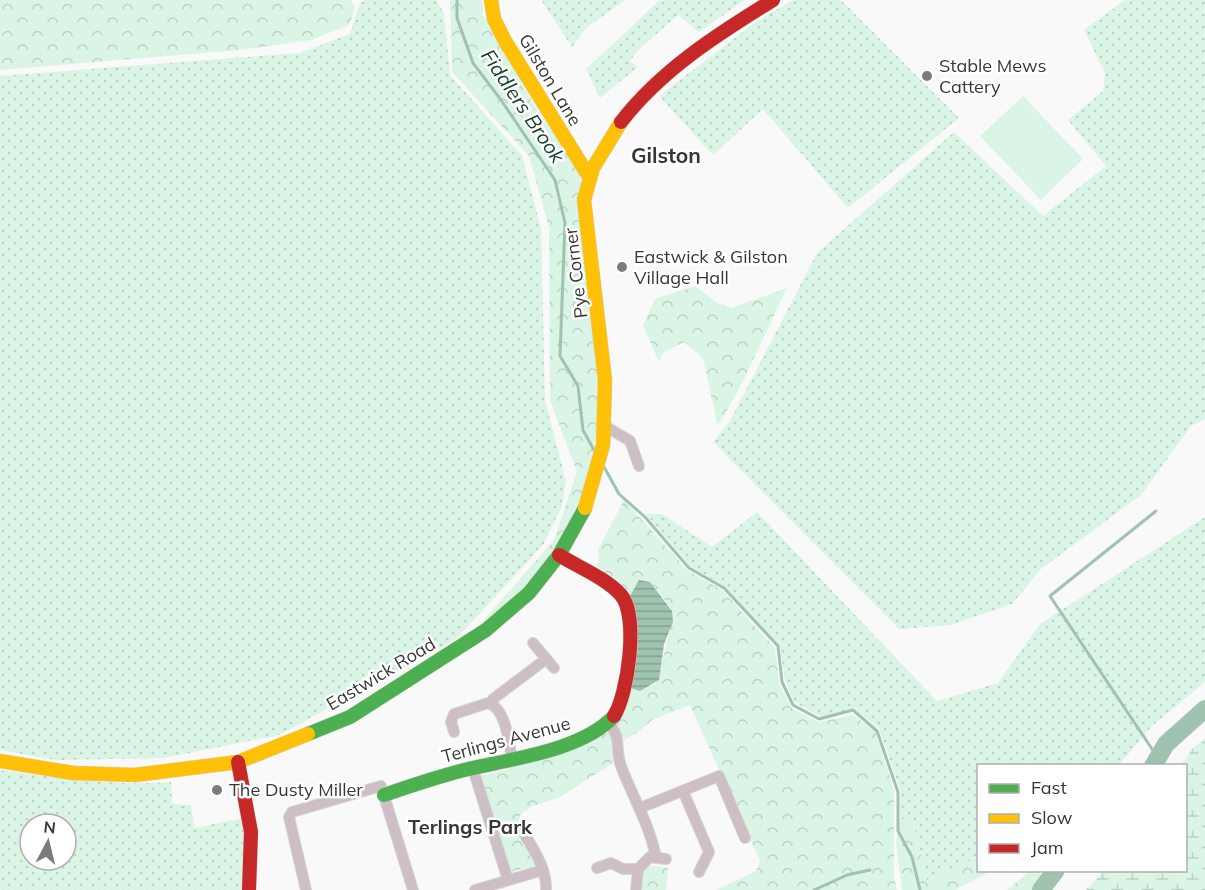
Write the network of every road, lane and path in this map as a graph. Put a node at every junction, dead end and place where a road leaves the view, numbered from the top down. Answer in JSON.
{"nodes":[{"id":1,"x":491,"y":0,"type":"edge"},
{"id":2,"x":773,"y":0,"type":"edge"},
{"id":3,"x":588,"y":174,"type":"junction"},
{"id":4,"x":605,"y":426,"type":"junction"},
{"id":5,"x":603,"y":445,"type":"joint"},
{"id":6,"x":639,"y":466,"type":"dead end"},
{"id":7,"x":559,"y":555,"type":"junction"},
{"id":8,"x":533,"y":643,"type":"dead end"},
{"id":9,"x":546,"y":659,"type":"junction"},
{"id":10,"x":554,"y":668,"type":"dead end"},
{"id":11,"x":493,"y":704,"type":"junction"},
{"id":12,"x":609,"y":723,"type":"junction"},
{"id":13,"x":454,"y":732,"type":"dead end"},
{"id":14,"x":512,"y":759,"type":"junction"},
{"id":15,"x":0,"y":761,"type":"edge"},
{"id":16,"x":238,"y":762,"type":"junction"},
{"id":17,"x":473,"y":769,"type":"junction"},
{"id":18,"x":382,"y":790,"type":"junction"},
{"id":19,"x":683,"y":790,"type":"junction"},
{"id":20,"x":640,"y":808,"type":"junction"},
{"id":21,"x":521,"y":828,"type":"dead end"},
{"id":22,"x":745,"y":838,"type":"dead end"},
{"id":23,"x":597,"y":868,"type":"dead end"},
{"id":24,"x":638,"y":868,"type":"junction"},
{"id":25,"x":543,"y":870,"type":"junction"},
{"id":26,"x":699,"y":872,"type":"dead end"},
{"id":27,"x":508,"y":880,"type":"junction"},
{"id":28,"x":249,"y":890,"type":"edge"},
{"id":29,"x":306,"y":890,"type":"edge"},
{"id":30,"x":413,"y":890,"type":"edge"},
{"id":31,"x":475,"y":890,"type":"edge"},
{"id":32,"x":546,"y":890,"type":"edge"},
{"id":33,"x":636,"y":890,"type":"edge"}],
"edges":[{"from":1,"to":3,"type":"street","name":"Gilston Lane"},
{"from":2,"to":3,"type":"street","name":"Pye Corner"},
{"from":3,"to":4,"type":"street","name":"Pye Corner"},
{"from":4,"to":5,"type":"street","name":"Pye Corner"},
{"from":4,"to":6,"type":"street"},
{"from":5,"to":7,"type":"street","name":"Eastwick Road"},
{"from":7,"to":12,"type":"street"},
{"from":7,"to":16,"type":"street","name":"Eastwick Road"},
{"from":8,"to":9,"type":"street"},
{"from":9,"to":10,"type":"street"},
{"from":9,"to":11,"type":"street"},
{"from":11,"to":13,"type":"street"},
{"from":11,"to":14,"type":"street"},
{"from":12,"to":14,"type":"street","name":"Terlings Avenue"},
{"from":12,"to":20,"type":"street"},
{"from":14,"to":17,"type":"street","name":"Terlings Avenue"},
{"from":15,"to":16,"type":"street","name":"Eastwick Road"},
{"from":16,"to":28,"type":"street"},
{"from":17,"to":18,"type":"street","name":"Terlings Avenue"},
{"from":17,"to":27,"type":"street"},
{"from":18,"to":29,"type":"street","name":"Terlings Avenue"},
{"from":18,"to":30,"type":"street"},
{"from":19,"to":20,"type":"street"},
{"from":19,"to":22,"type":"street"},
{"from":19,"to":26,"type":"street"},
{"from":20,"to":24,"type":"street"},
{"from":21,"to":25,"type":"street"},
{"from":23,"to":24,"type":"street"},
{"from":24,"to":33,"type":"street"},
{"from":25,"to":27,"type":"street"},
{"from":25,"to":32,"type":"street"},
{"from":27,"to":31,"type":"street"}]}
